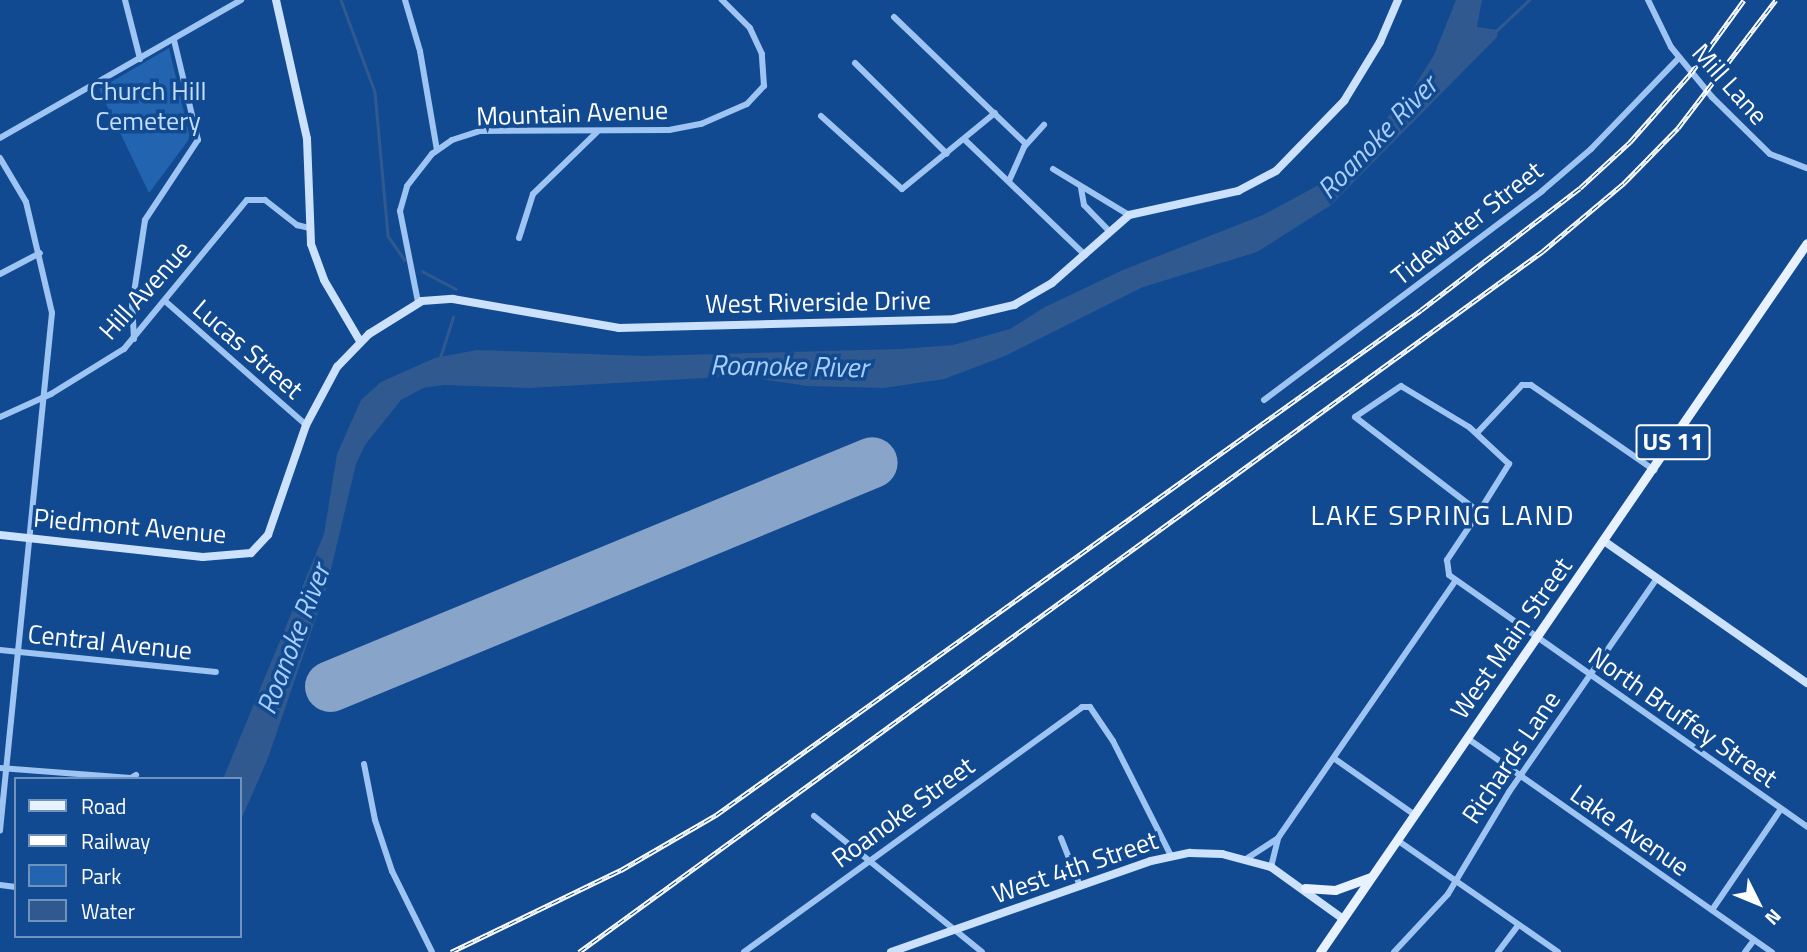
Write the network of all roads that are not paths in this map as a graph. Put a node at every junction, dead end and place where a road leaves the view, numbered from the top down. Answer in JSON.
{"nodes":[{"id":1,"x":125,"y":0,"type":"edge"},
{"id":2,"x":241,"y":0,"type":"edge"},
{"id":3,"x":276,"y":0,"type":"edge"},
{"id":4,"x":405,"y":0,"type":"edge"},
{"id":5,"x":1398,"y":0,"type":"edge"},
{"id":6,"x":1648,"y":0,"type":"edge"},
{"id":7,"x":726,"y":1,"type":"edge"},
{"id":8,"x":894,"y":17,"type":"dead end"},
{"id":9,"x":174,"y":40,"type":"junction"},
{"id":10,"x":1679,"y":58,"type":"junction"},
{"id":11,"x":140,"y":59,"type":"junction"},
{"id":12,"x":855,"y":63,"type":"dead end"},
{"id":13,"x":995,"y":113,"type":"junction"},
{"id":14,"x":821,"y":116,"type":"dead end"},
{"id":15,"x":1044,"y":125,"type":"dead end"},
{"id":16,"x":597,"y":132,"type":"junction"},
{"id":17,"x":0,"y":138,"type":"edge"},
{"id":18,"x":964,"y":139,"type":"junction"},
{"id":19,"x":1026,"y":144,"type":"junction"},
{"id":20,"x":437,"y":150,"type":"junction"},
{"id":21,"x":947,"y":153,"type":"junction"},
{"id":22,"x":0,"y":158,"type":"edge"},
{"id":23,"x":1807,"y":168,"type":"edge"},
{"id":24,"x":1053,"y":169,"type":"dead end"},
{"id":25,"x":1009,"y":181,"type":"junction"},
{"id":26,"x":1081,"y":188,"type":"junction"},
{"id":27,"x":1129,"y":215,"type":"junction"},
{"id":28,"x":309,"y":228,"type":"junction"},
{"id":29,"x":1109,"y":230,"type":"junction"},
{"id":30,"x":519,"y":238,"type":"dead end"},
{"id":31,"x":1807,"y":243,"type":"edge"},
{"id":32,"x":40,"y":253,"type":"junction"},
{"id":33,"x":1085,"y":255,"type":"junction"},
{"id":34,"x":0,"y":274,"type":"edge"},
{"id":35,"x":165,"y":301,"type":"junction"},
{"id":36,"x":418,"y":302,"type":"junction"},
{"id":37,"x":134,"y":339,"type":"junction"},
{"id":38,"x":359,"y":341,"type":"junction"},
{"id":39,"x":41,"y":398,"type":"junction"},
{"id":40,"x":1264,"y":400,"type":"dead end"},
{"id":41,"x":0,"y":417,"type":"edge"},
{"id":42,"x":306,"y":425,"type":"junction"},
{"id":43,"x":1476,"y":433,"type":"junction"},
{"id":44,"x":1654,"y":470,"type":"junction"},
{"id":45,"x":1479,"y":512,"type":"junction"},
{"id":46,"x":0,"y":536,"type":"edge"},
{"id":47,"x":26,"y":538,"type":"junction"},
{"id":48,"x":1604,"y":541,"type":"junction"},
{"id":49,"x":255,"y":551,"type":"joint"},
{"id":50,"x":1657,"y":578,"type":"junction"},
{"id":51,"x":1456,"y":580,"type":"junction"},
{"id":52,"x":1537,"y":638,"type":"junction"},
{"id":53,"x":0,"y":650,"type":"edge"},
{"id":54,"x":17,"y":652,"type":"junction"},
{"id":55,"x":216,"y":672,"type":"dead end"},
{"id":56,"x":1590,"y":675,"type":"junction"},
{"id":57,"x":1807,"y":683,"type":"edge"},
{"id":58,"x":1467,"y":738,"type":"junction"},
{"id":59,"x":1335,"y":759,"type":"junction"},
{"id":60,"x":364,"y":764,"type":"dead end"},
{"id":61,"x":3,"y":768,"type":"edge"},
{"id":62,"x":136,"y":775,"type":"dead end"},
{"id":63,"x":1520,"y":776,"type":"junction"},
{"id":64,"x":118,"y":777,"type":"edge"},
{"id":65,"x":133,"y":777,"type":"edge"},
{"id":66,"x":1781,"y":809,"type":"junction"},
{"id":67,"x":1415,"y":814,"type":"junction"},
{"id":68,"x":814,"y":816,"type":"dead end"},
{"id":69,"x":1807,"y":827,"type":"edge"},
{"id":70,"x":0,"y":830,"type":"edge"},
{"id":71,"x":1061,"y":838,"type":"dead end"},
{"id":72,"x":1278,"y":838,"type":"junction"},
{"id":73,"x":1397,"y":839,"type":"junction"},
{"id":74,"x":1171,"y":856,"type":"junction"},
{"id":75,"x":1246,"y":859,"type":"junction"},
{"id":76,"x":870,"y":860,"type":"junction"},
{"id":77,"x":1271,"y":867,"type":"junction"},
{"id":78,"x":1372,"y":876,"type":"junction"},
{"id":79,"x":1456,"y":882,"type":"junction"},
{"id":80,"x":1080,"y":886,"type":"junction"},
{"id":81,"x":1306,"y":888,"type":"junction"},
{"id":82,"x":1712,"y":911,"type":"junction"},
{"id":83,"x":1343,"y":919,"type":"junction"},
{"id":84,"x":1518,"y":925,"type":"junction"},
{"id":85,"x":955,"y":930,"type":"junction"},
{"id":86,"x":1754,"y":940,"type":"junction"},
{"id":87,"x":432,"y":952,"type":"edge"},
{"id":88,"x":744,"y":952,"type":"edge"},
{"id":89,"x":891,"y":952,"type":"edge"},
{"id":90,"x":982,"y":952,"type":"edge"},
{"id":91,"x":1321,"y":952,"type":"edge"},
{"id":92,"x":1394,"y":952,"type":"edge"},
{"id":93,"x":1498,"y":952,"type":"edge"},
{"id":94,"x":1558,"y":952,"type":"edge"},
{"id":95,"x":1745,"y":952,"type":"edge"},
{"id":96,"x":1772,"y":952,"type":"edge"}],
"edges":[{"from":1,"to":11,"type":"street"},
{"from":2,"to":9,"type":"street"},
{"from":3,"to":28,"type":"street"},
{"from":4,"to":20,"type":"street"},
{"from":5,"to":27,"type":"street","name":"West Riverside Drive"},
{"from":6,"to":10,"type":"street","name":"Mill Lane"},
{"from":7,"to":16,"type":"street","name":"Mountain Avenue"},
{"from":8,"to":13,"type":"street"},
{"from":9,"to":11,"type":"street"},
{"from":9,"to":37,"type":"street"},
{"from":10,"to":23,"type":"street","name":"Mill Lane"},
{"from":10,"to":40,"type":"street","name":"Tidewater Street"},
{"from":11,"to":17,"type":"street"},
{"from":12,"to":21,"type":"street"},
{"from":13,"to":18,"type":"street"},
{"from":13,"to":19,"type":"street"},
{"from":14,"to":21,"type":"street"},
{"from":15,"to":19,"type":"street"},
{"from":16,"to":20,"type":"street","name":"Mountain Avenue"},
{"from":16,"to":30,"type":"street"},
{"from":18,"to":21,"type":"street"},
{"from":18,"to":25,"type":"street"},
{"from":19,"to":25,"type":"street"},
{"from":20,"to":36,"type":"street","name":"Mountain Avenue"},
{"from":22,"to":32,"type":"street"},
{"from":24,"to":26,"type":"street"},
{"from":25,"to":33,"type":"street"},
{"from":26,"to":27,"type":"street"},
{"from":26,"to":29,"type":"street"},
{"from":27,"to":29,"type":"street","name":"West Riverside Drive"},
{"from":28,"to":35,"type":"street","name":"Hill Avenue"},
{"from":28,"to":38,"type":"street"},
{"from":29,"to":33,"type":"street","name":"West Riverside Drive"},
{"from":31,"to":44,"type":"main road","name":"West Main Street","number":"US 11"},
{"from":32,"to":34,"type":"street"},
{"from":32,"to":39,"type":"street"},
{"from":33,"to":36,"type":"street","name":"West Riverside Drive"},
{"from":35,"to":37,"type":"street","name":"Hill Avenue"},
{"from":35,"to":42,"type":"street","name":"Lucas Street"},
{"from":36,"to":38,"type":"street","name":"West Riverside Drive"},
{"from":37,"to":39,"type":"street","name":"Hill Avenue"},
{"from":38,"to":42,"type":"street","name":"West Riverside Drive"},
{"from":39,"to":41,"type":"street","name":"Hill Avenue"},
{"from":39,"to":47,"type":"street"},
{"from":42,"to":49,"type":"street","name":"West Riverside Drive"},
{"from":43,"to":44,"type":"street"},
{"from":43,"to":45,"type":"street"},
{"from":43,"to":45,"type":"street"},
{"from":44,"to":48,"type":"main road","name":"West Main Street","number":"US 11"},
{"from":45,"to":51,"type":"street"},
{"from":46,"to":47,"type":"street","name":"Piedmont Avenue"},
{"from":47,"to":49,"type":"street","name":"Piedmont Avenue"},
{"from":47,"to":54,"type":"street"},
{"from":48,"to":50,"type":"street"},
{"from":48,"to":52,"type":"main road","name":"West Main Street","number":"US 11"},
{"from":50,"to":56,"type":"street","name":"Richards Lane"},
{"from":50,"to":57,"type":"street"},
{"from":51,"to":52,"type":"street","name":"North Bruffey Street"},
{"from":51,"to":59,"type":"street"},
{"from":52,"to":56,"type":"street","name":"North Bruffey Street"},
{"from":52,"to":58,"type":"main road","name":"West Main Street","number":"US 11"},
{"from":53,"to":54,"type":"street","name":"Central Avenue"},
{"from":54,"to":55,"type":"street","name":"Central Avenue"},
{"from":54,"to":61,"type":"street"},
{"from":56,"to":63,"type":"street","name":"Richards Lane"},
{"from":56,"to":66,"type":"street","name":"North Bruffey Street"},
{"from":58,"to":63,"type":"street","name":"Lake Avenue"},
{"from":58,"to":67,"type":"main road","name":"West Main Street","number":"US 11"},
{"from":59,"to":67,"type":"street"},
{"from":59,"to":72,"type":"street"},
{"from":60,"to":87,"type":"street"},
{"from":61,"to":64,"type":"street"},
{"from":61,"to":70,"type":"street"},
{"from":62,"to":65,"type":"street"},
{"from":63,"to":79,"type":"street","name":"Richards Lane"},
{"from":63,"to":82,"type":"street","name":"Lake Avenue"},
{"from":66,"to":69,"type":"street","name":"North Bruffey Street"},
{"from":66,"to":82,"type":"street"},
{"from":67,"to":73,"type":"main road","name":"West Main Street","number":"US 11"},
{"from":68,"to":76,"type":"street"},
{"from":71,"to":80,"type":"street"},
{"from":72,"to":75,"type":"street"},
{"from":72,"to":77,"type":"street"},
{"from":73,"to":78,"type":"main road","name":"West Main Street","number":"US 11"},
{"from":73,"to":79,"type":"street"},
{"from":74,"to":75,"type":"street","name":"West 4th Street"},
{"from":74,"to":76,"type":"street","name":"Roanoke Street"},
{"from":74,"to":80,"type":"street","name":"West 4th Street"},
{"from":75,"to":77,"type":"street","name":"West 4th Street"},
{"from":76,"to":85,"type":"street"},
{"from":76,"to":88,"type":"street","name":"Roanoke Street"},
{"from":77,"to":81,"type":"street","name":"West 4th Street"},
{"from":78,"to":81,"type":"main road"},
{"from":78,"to":83,"type":"main road","name":"West Main Street","number":"US 11"},
{"from":79,"to":84,"type":"street"},
{"from":79,"to":92,"type":"street","name":"Richards Lane"},
{"from":80,"to":85,"type":"street","name":"West 4th Street"},
{"from":81,"to":83,"type":"street","name":"West 4th Street"},
{"from":82,"to":86,"type":"street","name":"Lake Avenue"},
{"from":83,"to":91,"type":"main road","name":"West Main Street","number":"US 11"},
{"from":84,"to":93,"type":"street"},
{"from":84,"to":94,"type":"street"},
{"from":85,"to":89,"type":"street","name":"West 4th Street"},
{"from":85,"to":90,"type":"street"},
{"from":86,"to":95,"type":"street"},
{"from":86,"to":96,"type":"street","name":"Lake Avenue"}]}
